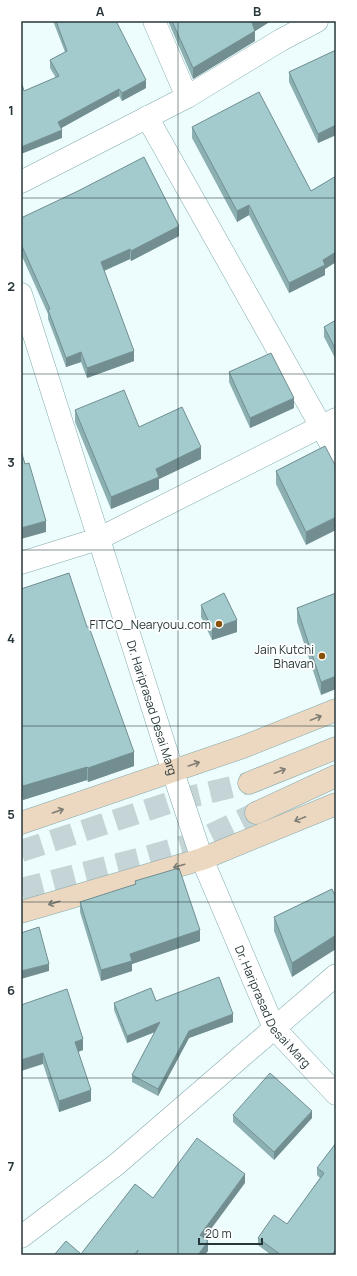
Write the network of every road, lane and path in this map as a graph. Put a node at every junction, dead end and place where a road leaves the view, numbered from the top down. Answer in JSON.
{"nodes":[{"id":1,"x":154,"y":21,"type":"edge"},
{"id":2,"x":317,"y":21,"type":"edge"},
{"id":3,"x":186,"y":96,"type":"junction"},
{"id":4,"x":147,"y":117,"type":"junction"},
{"id":5,"x":21,"y":182,"type":"edge"},
{"id":6,"x":21,"y":294,"type":"edge"},
{"id":7,"x":328,"y":423,"type":"edge"},
{"id":8,"x":336,"y":452,"type":"edge"},
{"id":9,"x":98,"y":539,"type":"junction"},
{"id":10,"x":21,"y":563,"type":"edge"},
{"id":11,"x":336,"y":710,"type":"edge"},
{"id":12,"x":336,"y":748,"type":"edge"},
{"id":13,"x":172,"y":772,"type":"junction"},
{"id":14,"x":336,"y":776,"type":"edge"},
{"id":15,"x":249,"y":783,"type":"tunnel mouth"},
{"id":16,"x":336,"y":804,"type":"edge"},
{"id":17,"x":256,"y":813,"type":"tunnel mouth"},
{"id":18,"x":21,"y":823,"type":"edge"},
{"id":19,"x":202,"y":859,"type":"junction"},
{"id":20,"x":21,"y":912,"type":"edge"},
{"id":21,"x":336,"y":976,"type":"edge"},
{"id":22,"x":274,"y":1028,"type":"junction"},
{"id":23,"x":336,"y":1094,"type":"edge"},
{"id":24,"x":21,"y":1236,"type":"edge"}],
"edges":[{"from":1,"to":3,"type":"street"},
{"from":2,"to":3,"type":"street"},
{"from":3,"to":4,"type":"street"},
{"from":4,"to":5,"type":"street"},
{"from":4,"to":7,"type":"street"},
{"from":6,"to":9,"type":"street","name":"Dr. Hariprasad Desai Marg"},
{"from":7,"to":8,"type":"street"},
{"from":7,"to":9,"type":"street"},
{"from":9,"to":10,"type":"street"},
{"from":9,"to":13,"type":"street","name":"Dr. Hariprasad Desai Marg"},
{"from":13,"to":11,"type":"street","one_way":true},
{"from":15,"to":12,"type":"street","one_way":true},
{"from":18,"to":13,"type":"street","one_way":true},
{"from":13,"to":19,"type":"street","name":"Dr. Hariprasad Desai Marg"},
{"from":14,"to":17,"type":"street"},
{"from":16,"to":19,"type":"street","one_way":true},
{"from":19,"to":20,"type":"street","one_way":true},
{"from":19,"to":22,"type":"street","name":"Dr. Hariprasad Desai Marg"},
{"from":21,"to":22,"type":"street"},
{"from":22,"to":23,"type":"street","name":"Dr. Hariprasad Desai Marg"},
{"from":22,"to":24,"type":"street"}]}
